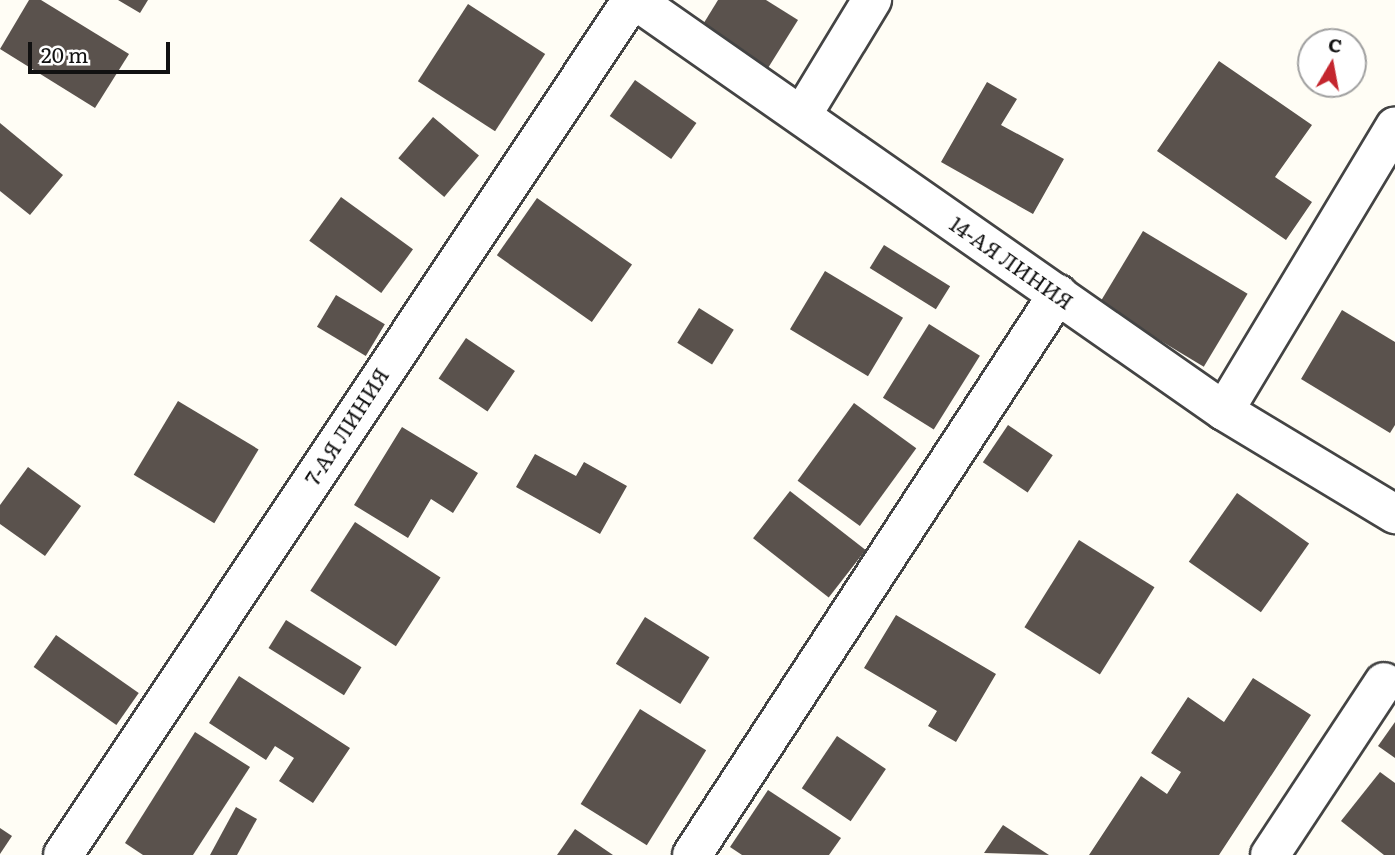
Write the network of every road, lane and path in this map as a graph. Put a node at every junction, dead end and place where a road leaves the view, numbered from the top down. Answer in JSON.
{"nodes":[{"id":1,"x":634,"y":0,"type":"edge"},
{"id":2,"x":872,"y":0,"type":"edge"},
{"id":3,"x":803,"y":115,"type":"junction"},
{"id":4,"x":1395,"y":126,"type":"edge"},
{"id":5,"x":1058,"y":295,"type":"junction"},
{"id":6,"x":1224,"y":411,"type":"junction"},
{"id":7,"x":1395,"y":514,"type":"edge"},
{"id":8,"x":1384,"y":682,"type":"dead end"},
{"id":9,"x":63,"y":855,"type":"edge"},
{"id":10,"x":692,"y":855,"type":"edge"},
{"id":11,"x":1270,"y":855,"type":"edge"}],
"edges":[{"from":1,"to":3,"type":"street","name":"14-АЯ ЛИНИЯ"},
{"from":1,"to":9,"type":"street","name":"7-АЯ ЛИНИЯ"},
{"from":2,"to":3,"type":"street"},
{"from":3,"to":5,"type":"street","name":"14-АЯ ЛИНИЯ"},
{"from":4,"to":6,"type":"street"},
{"from":5,"to":6,"type":"street","name":"14-АЯ ЛИНИЯ"},
{"from":5,"to":10,"type":"street"},
{"from":6,"to":7,"type":"street","name":"14-АЯ ЛИНИЯ"},
{"from":8,"to":11,"type":"street"}]}
